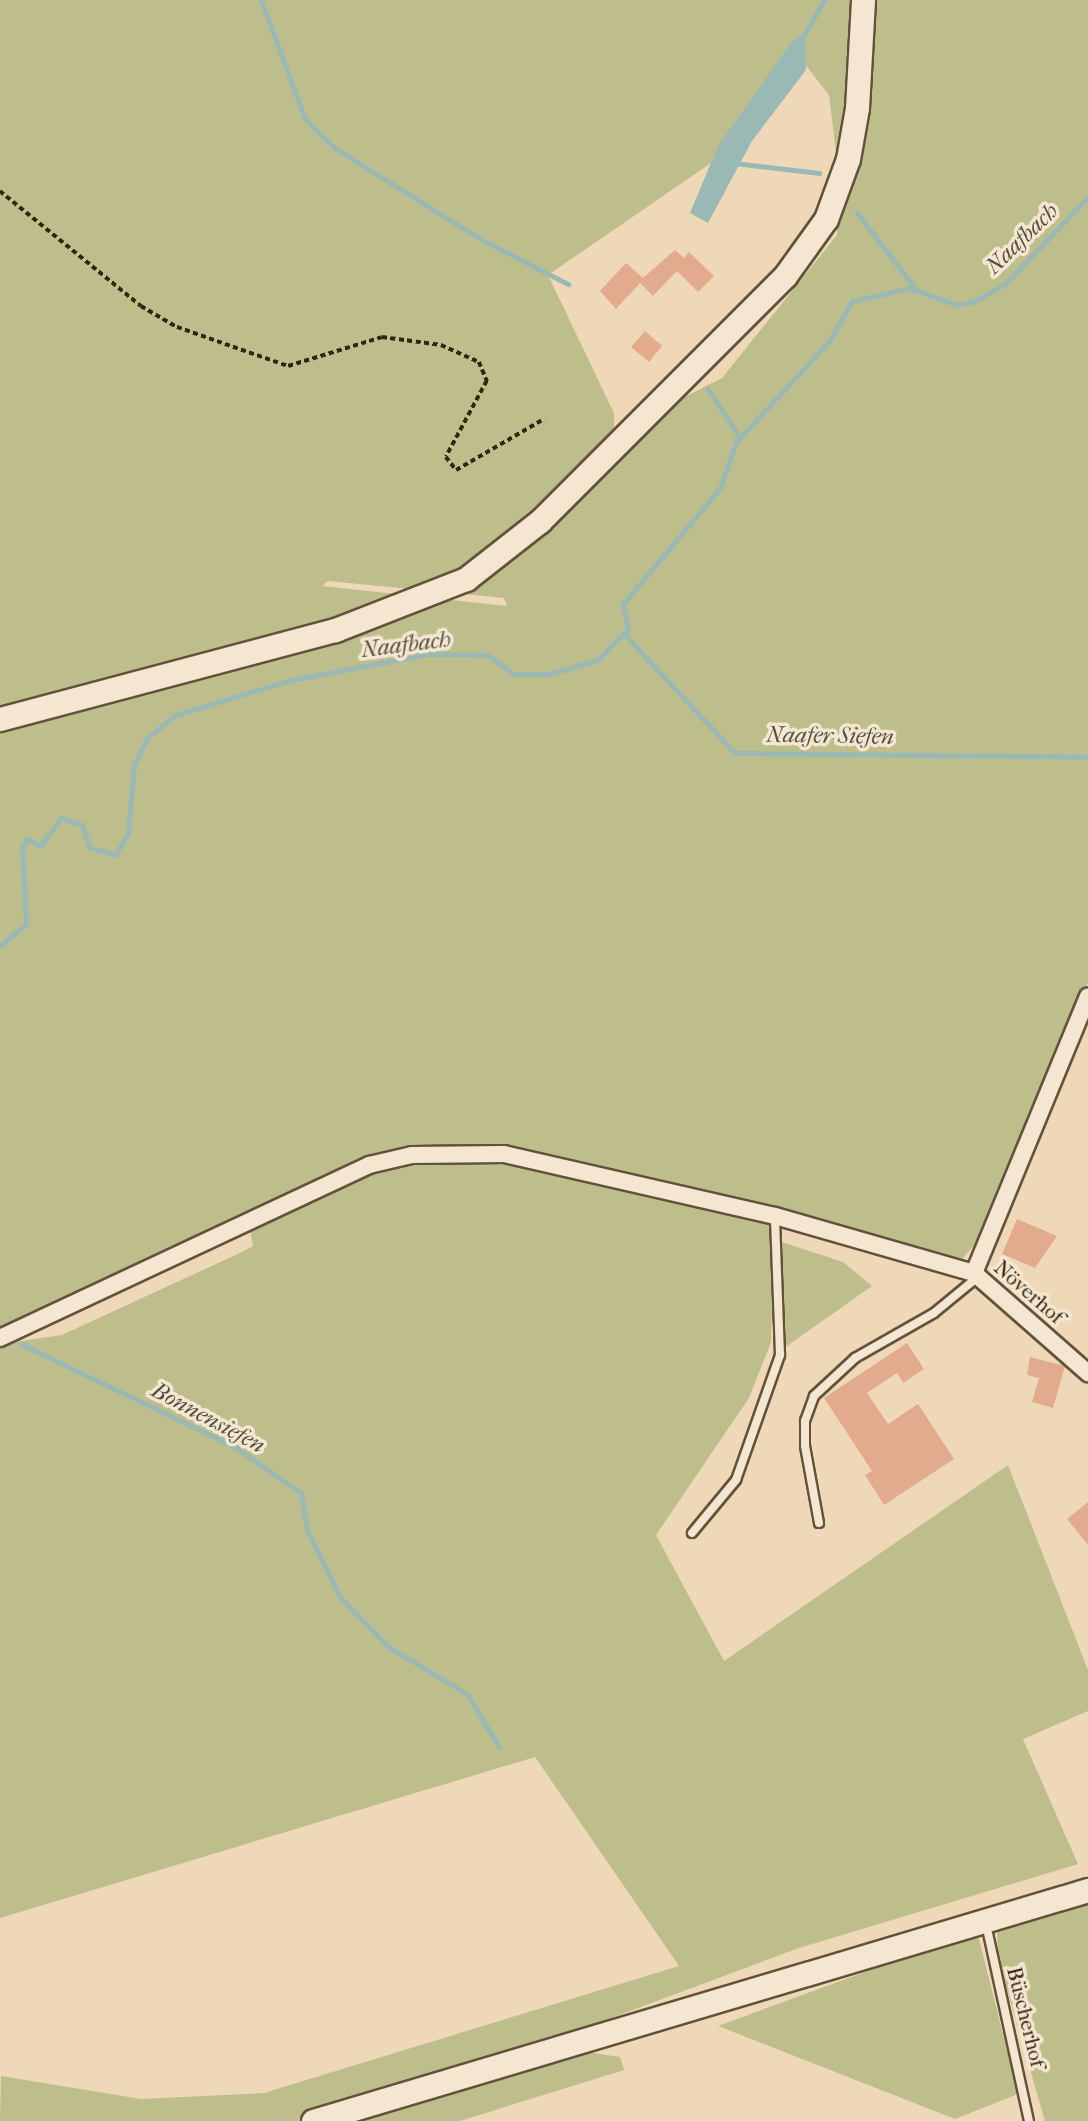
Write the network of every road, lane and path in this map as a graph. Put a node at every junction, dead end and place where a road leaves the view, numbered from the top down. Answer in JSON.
{"nodes":[{"id":1,"x":863,"y":0,"type":"edge"},
{"id":2,"x":0,"y":191,"type":"edge"},
{"id":3,"x":544,"y":419,"type":"dead end"},
{"id":4,"x":0,"y":719,"type":"edge"},
{"id":5,"x":1088,"y":997,"type":"edge"},
{"id":6,"x":775,"y":1216,"type":"junction"},
{"id":7,"x":976,"y":1275,"type":"junction"},
{"id":8,"x":0,"y":1338,"type":"edge"},
{"id":9,"x":1088,"y":1373,"type":"edge"},
{"id":10,"x":819,"y":1523,"type":"dead end"},
{"id":11,"x":692,"y":1533,"type":"dead end"},
{"id":12,"x":1088,"y":1889,"type":"edge"},
{"id":13,"x":985,"y":1921,"type":"junction"},
{"id":14,"x":313,"y":2121,"type":"edge"},
{"id":15,"x":1029,"y":2121,"type":"edge"}],
"edges":[{"from":1,"to":4,"type":"main road"},
{"from":2,"to":3,"type":"path"},
{"from":5,"to":7,"type":"street"},
{"from":6,"to":7,"type":"street"},
{"from":6,"to":8,"type":"street"},
{"from":6,"to":11,"type":"lane"},
{"from":7,"to":9,"type":"street","name":"Növerhof"},
{"from":7,"to":10,"type":"lane"},
{"from":12,"to":13,"type":"main road"},
{"from":13,"to":14,"type":"main road"},
{"from":13,"to":15,"type":"lane","name":"Büscherhof"}]}
